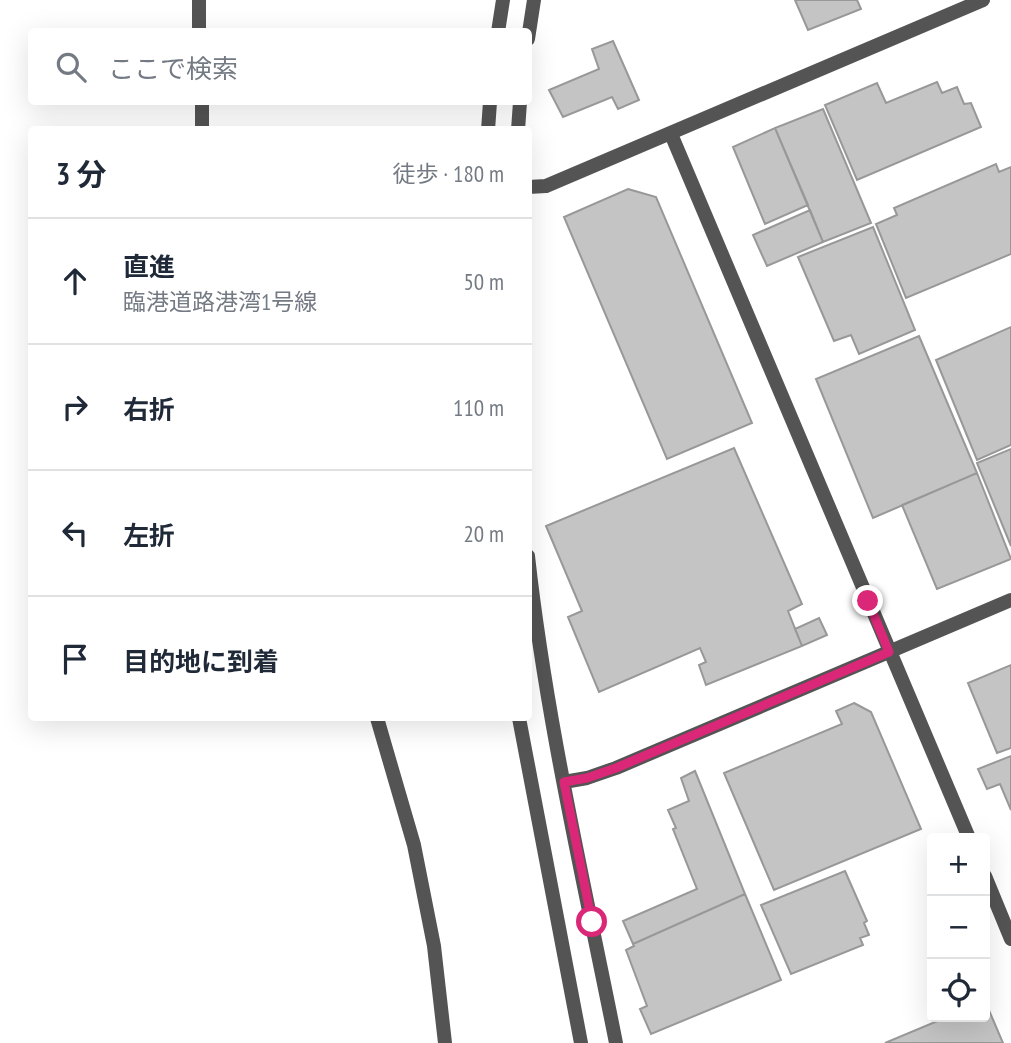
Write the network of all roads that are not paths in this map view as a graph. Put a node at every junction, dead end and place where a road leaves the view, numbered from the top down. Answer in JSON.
{"nodes":[{"id":1,"x":198,"y":0,"type":"edge"},
{"id":2,"x":503,"y":0,"type":"edge"},
{"id":3,"x":534,"y":0,"type":"edge"},
{"id":4,"x":983,"y":0,"type":"edge"},
{"id":5,"x":200,"y":28,"type":"edge"},
{"id":6,"x":499,"y":28,"type":"edge"},
{"id":7,"x":530,"y":28,"type":"edge"},
{"id":8,"x":202,"y":105,"type":"edge"},
{"id":9,"x":490,"y":105,"type":"edge"},
{"id":10,"x":520,"y":105,"type":"edge"},
{"id":11,"x":202,"y":126,"type":"edge"},
{"id":12,"x":488,"y":126,"type":"edge"},
{"id":13,"x":518,"y":126,"type":"edge"},
{"id":14,"x":671,"y":134,"type":"junction"},
{"id":15,"x":532,"y":187,"type":"edge"},
{"id":16,"x":532,"y":589,"type":"edge"},
{"id":17,"x":1011,"y":600,"type":"edge"},
{"id":18,"x":889,"y":652,"type":"junction"},
{"id":19,"x":378,"y":721,"type":"edge"},
{"id":20,"x":520,"y":721,"type":"edge"},
{"id":21,"x":564,"y":782,"type":"junction"},
{"id":22,"x":967,"y":833,"type":"edge"},
{"id":23,"x":990,"y":889,"type":"edge"},
{"id":24,"x":1011,"y":939,"type":"edge"},
{"id":25,"x":445,"y":1043,"type":"edge"},
{"id":26,"x":581,"y":1043,"type":"edge"},
{"id":27,"x":616,"y":1043,"type":"edge"}],
"edges":[{"from":1,"to":5,"type":"street"},
{"from":2,"to":6,"type":"street"},
{"from":3,"to":7,"type":"street"},
{"from":4,"to":14,"type":"street"},
{"from":8,"to":11,"type":"street"},
{"from":9,"to":12,"type":"street"},
{"from":10,"to":13,"type":"street"},
{"from":14,"to":15,"type":"street"},
{"from":14,"to":18,"type":"street"},
{"from":16,"to":21,"type":"street"},
{"from":17,"to":18,"type":"street"},
{"from":18,"to":21,"type":"street"},
{"from":18,"to":22,"type":"street"},
{"from":19,"to":25,"type":"street"},
{"from":20,"to":26,"type":"street"},
{"from":21,"to":27,"type":"street"},
{"from":23,"to":24,"type":"street"}]}
